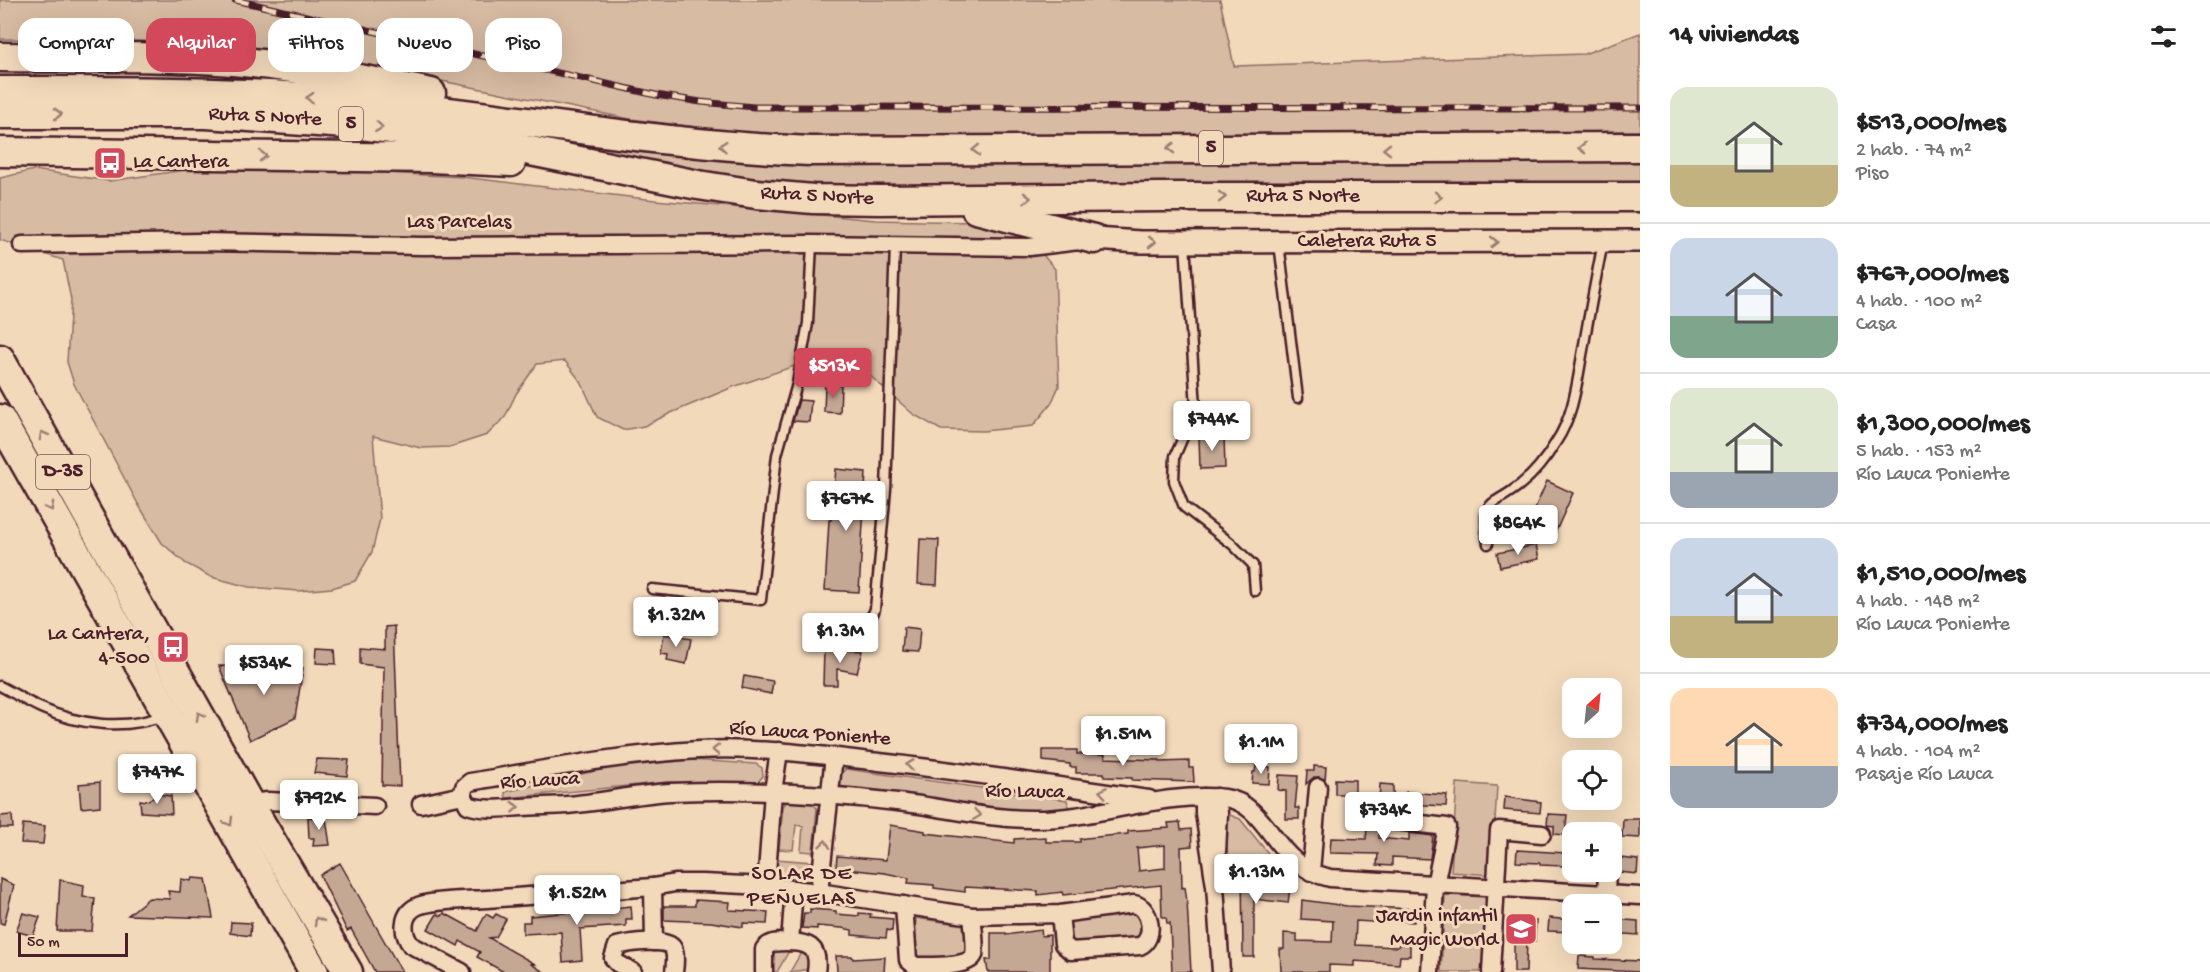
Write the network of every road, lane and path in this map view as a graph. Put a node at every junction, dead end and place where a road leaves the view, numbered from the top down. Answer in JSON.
{"nodes":[{"id":1,"x":0,"y":50,"type":"edge"},
{"id":2,"x":18,"y":54,"type":"edge"},
{"id":3,"x":0,"y":57,"type":"edge"},
{"id":4,"x":18,"y":57,"type":"edge"},
{"id":5,"x":134,"y":58,"type":"edge"},
{"id":6,"x":0,"y":91,"type":"edge"},
{"id":7,"x":0,"y":114,"type":"edge"},
{"id":8,"x":639,"y":137,"type":"junction"},
{"id":9,"x":1640,"y":147,"type":"edge"},
{"id":10,"x":0,"y":152,"type":"edge"},
{"id":11,"x":30,"y":153,"type":"junction"},
{"id":12,"x":0,"y":159,"type":"edge"},
{"id":13,"x":698,"y":185,"type":"junction"},
{"id":14,"x":1640,"y":197,"type":"edge"},
{"id":15,"x":906,"y":200,"type":"junction"},
{"id":16,"x":1094,"y":239,"type":"junction"},
{"id":17,"x":1603,"y":241,"type":"junction"},
{"id":18,"x":1640,"y":241,"type":"edge"},
{"id":19,"x":1185,"y":242,"type":"junction"},
{"id":20,"x":1279,"y":242,"type":"junction"},
{"id":21,"x":812,"y":244,"type":"junction"},
{"id":22,"x":22,"y":245,"type":"dead end"},
{"id":23,"x":895,"y":246,"type":"junction"},
{"id":24,"x":0,"y":359,"type":"edge"},
{"id":25,"x":1298,"y":398,"type":"dead end"},
{"id":26,"x":0,"y":419,"type":"edge"},
{"id":27,"x":1488,"y":544,"type":"dead end"},
{"id":28,"x":652,"y":589,"type":"dead end"},
{"id":29,"x":1255,"y":591,"type":"dead end"},
{"id":30,"x":820,"y":624,"type":"dead end"},
{"id":31,"x":0,"y":686,"type":"edge"},
{"id":32,"x":167,"y":714,"type":"junction"},
{"id":33,"x":779,"y":751,"type":"junction"},
{"id":34,"x":834,"y":756,"type":"junction"},
{"id":35,"x":1318,"y":787,"type":"dead end"},
{"id":36,"x":773,"y":792,"type":"junction"},
{"id":37,"x":462,"y":795,"type":"junction"},
{"id":38,"x":831,"y":795,"type":"junction"},
{"id":39,"x":1211,"y":797,"type":"junction"},
{"id":40,"x":1161,"y":801,"type":"junction"},
{"id":41,"x":249,"y":803,"type":"junction"},
{"id":42,"x":421,"y":804,"type":"dead end"},
{"id":43,"x":375,"y":806,"type":"dead end"},
{"id":44,"x":1396,"y":820,"type":"dead end"},
{"id":45,"x":1542,"y":834,"type":"dead end"},
{"id":46,"x":1311,"y":872,"type":"junction"},
{"id":47,"x":1607,"y":882,"type":"edge"},
{"id":48,"x":1435,"y":885,"type":"junction"},
{"id":49,"x":766,"y":886,"type":"junction"},
{"id":50,"x":653,"y":887,"type":"junction"},
{"id":51,"x":1496,"y":888,"type":"junction"},
{"id":52,"x":794,"y":889,"type":"junction"},
{"id":53,"x":819,"y":892,"type":"junction"},
{"id":54,"x":1606,"y":894,"type":"joint"},
{"id":55,"x":1622,"y":895,"type":"edge"},
{"id":56,"x":1640,"y":896,"type":"edge"},
{"id":57,"x":904,"y":905,"type":"junction"},
{"id":58,"x":1060,"y":914,"type":"junction"},
{"id":59,"x":972,"y":916,"type":"junction"},
{"id":60,"x":654,"y":942,"type":"junction"},
{"id":61,"x":790,"y":942,"type":"junction"},
{"id":62,"x":314,"y":972,"type":"edge"},
{"id":63,"x":348,"y":972,"type":"edge"},
{"id":64,"x":462,"y":972,"type":"edge"},
{"id":65,"x":633,"y":972,"type":"edge"},
{"id":66,"x":674,"y":972,"type":"edge"},
{"id":67,"x":764,"y":972,"type":"edge"},
{"id":68,"x":816,"y":972,"type":"edge"},
{"id":69,"x":1221,"y":972,"type":"edge"},
{"id":70,"x":1430,"y":972,"type":"edge"},
{"id":71,"x":1491,"y":972,"type":"edge"}],
"edges":[{"from":1,"to":2,"type":"highway"},
{"from":3,"to":4,"type":"highway"},
{"from":5,"to":8,"type":"highway"},
{"from":8,"to":6,"type":"highway","name":"Ruta 5 Norte","number":"5","one_way":true},
{"from":7,"to":13,"type":"highway","name":"Ruta 5 Norte","number":"5","one_way":true},
{"from":9,"to":8,"type":"highway","name":"Ruta 5 Norte","number":"5","one_way":true},
{"from":10,"to":11,"type":"highway"},
{"from":11,"to":12,"type":"highway"},
{"from":11,"to":13,"type":"highway","one_way":true},
{"from":13,"to":15,"type":"highway","name":"Ruta 5 Norte","number":"5"},
{"from":15,"to":14,"type":"highway","name":"Ruta 5 Norte","number":"5","one_way":true},
{"from":15,"to":16,"type":"highway"},
{"from":16,"to":19,"type":"street","name":"Caletera Ruta 5","one_way":true},
{"from":16,"to":23,"type":"street","name":"Las Parcelas"},
{"from":17,"to":18,"type":"street","name":"Caletera Ruta 5"},
{"from":20,"to":17,"type":"street","name":"Caletera Ruta 5","one_way":true},
{"from":17,"to":27,"type":"lane"},
{"from":19,"to":20,"type":"street","name":"Caletera Ruta 5"},
{"from":19,"to":29,"type":"lane"},
{"from":20,"to":25,"type":"lane"},
{"from":21,"to":22,"type":"street","name":"Las Parcelas"},
{"from":21,"to":23,"type":"street","name":"Las Parcelas"},
{"from":21,"to":28,"type":"lane"},
{"from":23,"to":30,"type":"lane"},
{"from":41,"to":24,"type":"highway","number":"D-35","one_way":true},
{"from":26,"to":32,"type":"highway","number":"D-35","one_way":true},
{"from":31,"to":32,"type":"lane"},
{"from":32,"to":62,"type":"highway","number":"D-35","one_way":true},
{"from":33,"to":34,"type":"street","name":"Río Lauca Poniente"},
{"from":33,"to":36,"type":"street"},
{"from":33,"to":37,"type":"street","name":"Río Lauca Poniente","one_way":true},
{"from":34,"to":38,"type":"street"},
{"from":40,"to":34,"type":"street","name":"Río Lauca Poniente","one_way":true},
{"from":35,"to":46,"type":"street"},
{"from":37,"to":36,"type":"street","name":"Río Lauca","one_way":true},
{"from":36,"to":38,"type":"street","name":"Río Lauca"},
{"from":36,"to":49,"type":"street"},
{"from":37,"to":42,"type":"street"},
{"from":38,"to":40,"type":"street","name":"Río Lauca","one_way":true},
{"from":53,"to":38,"type":"street","one_way":true},
{"from":39,"to":40,"type":"street","name":"Río Lauca"},
{"from":39,"to":46,"type":"street","name":"Río Lauca"},
{"from":39,"to":69,"type":"street"},
{"from":41,"to":43,"type":"street"},
{"from":63,"to":41,"type":"highway","number":"D-35","one_way":true},
{"from":44,"to":48,"type":"street"},
{"from":45,"to":51,"type":"street"},
{"from":46,"to":48,"type":"street","name":"Río Lauca"},
{"from":47,"to":54,"type":"street"},
{"from":48,"to":51,"type":"street","name":"Río Lauca"},
{"from":48,"to":70,"type":"street"},
{"from":49,"to":50,"type":"street"},
{"from":49,"to":52,"type":"street"},
{"from":50,"to":60,"type":"street"},
{"from":50,"to":64,"type":"street"},
{"from":51,"to":54,"type":"street","name":"Río Lauca"},
{"from":51,"to":71,"type":"street"},
{"from":52,"to":53,"type":"street"},
{"from":52,"to":61,"type":"street"},
{"from":53,"to":57,"type":"street"},
{"from":55,"to":56,"type":"street","name":"Río Lauca"},
{"from":57,"to":59,"type":"street"},
{"from":57,"to":59,"type":"street"},
{"from":58,"to":58,"type":"street"},
{"from":58,"to":59,"type":"street"},
{"from":60,"to":65,"type":"street"},
{"from":60,"to":66,"type":"street"},
{"from":61,"to":67,"type":"street"},
{"from":61,"to":68,"type":"street"}]}
